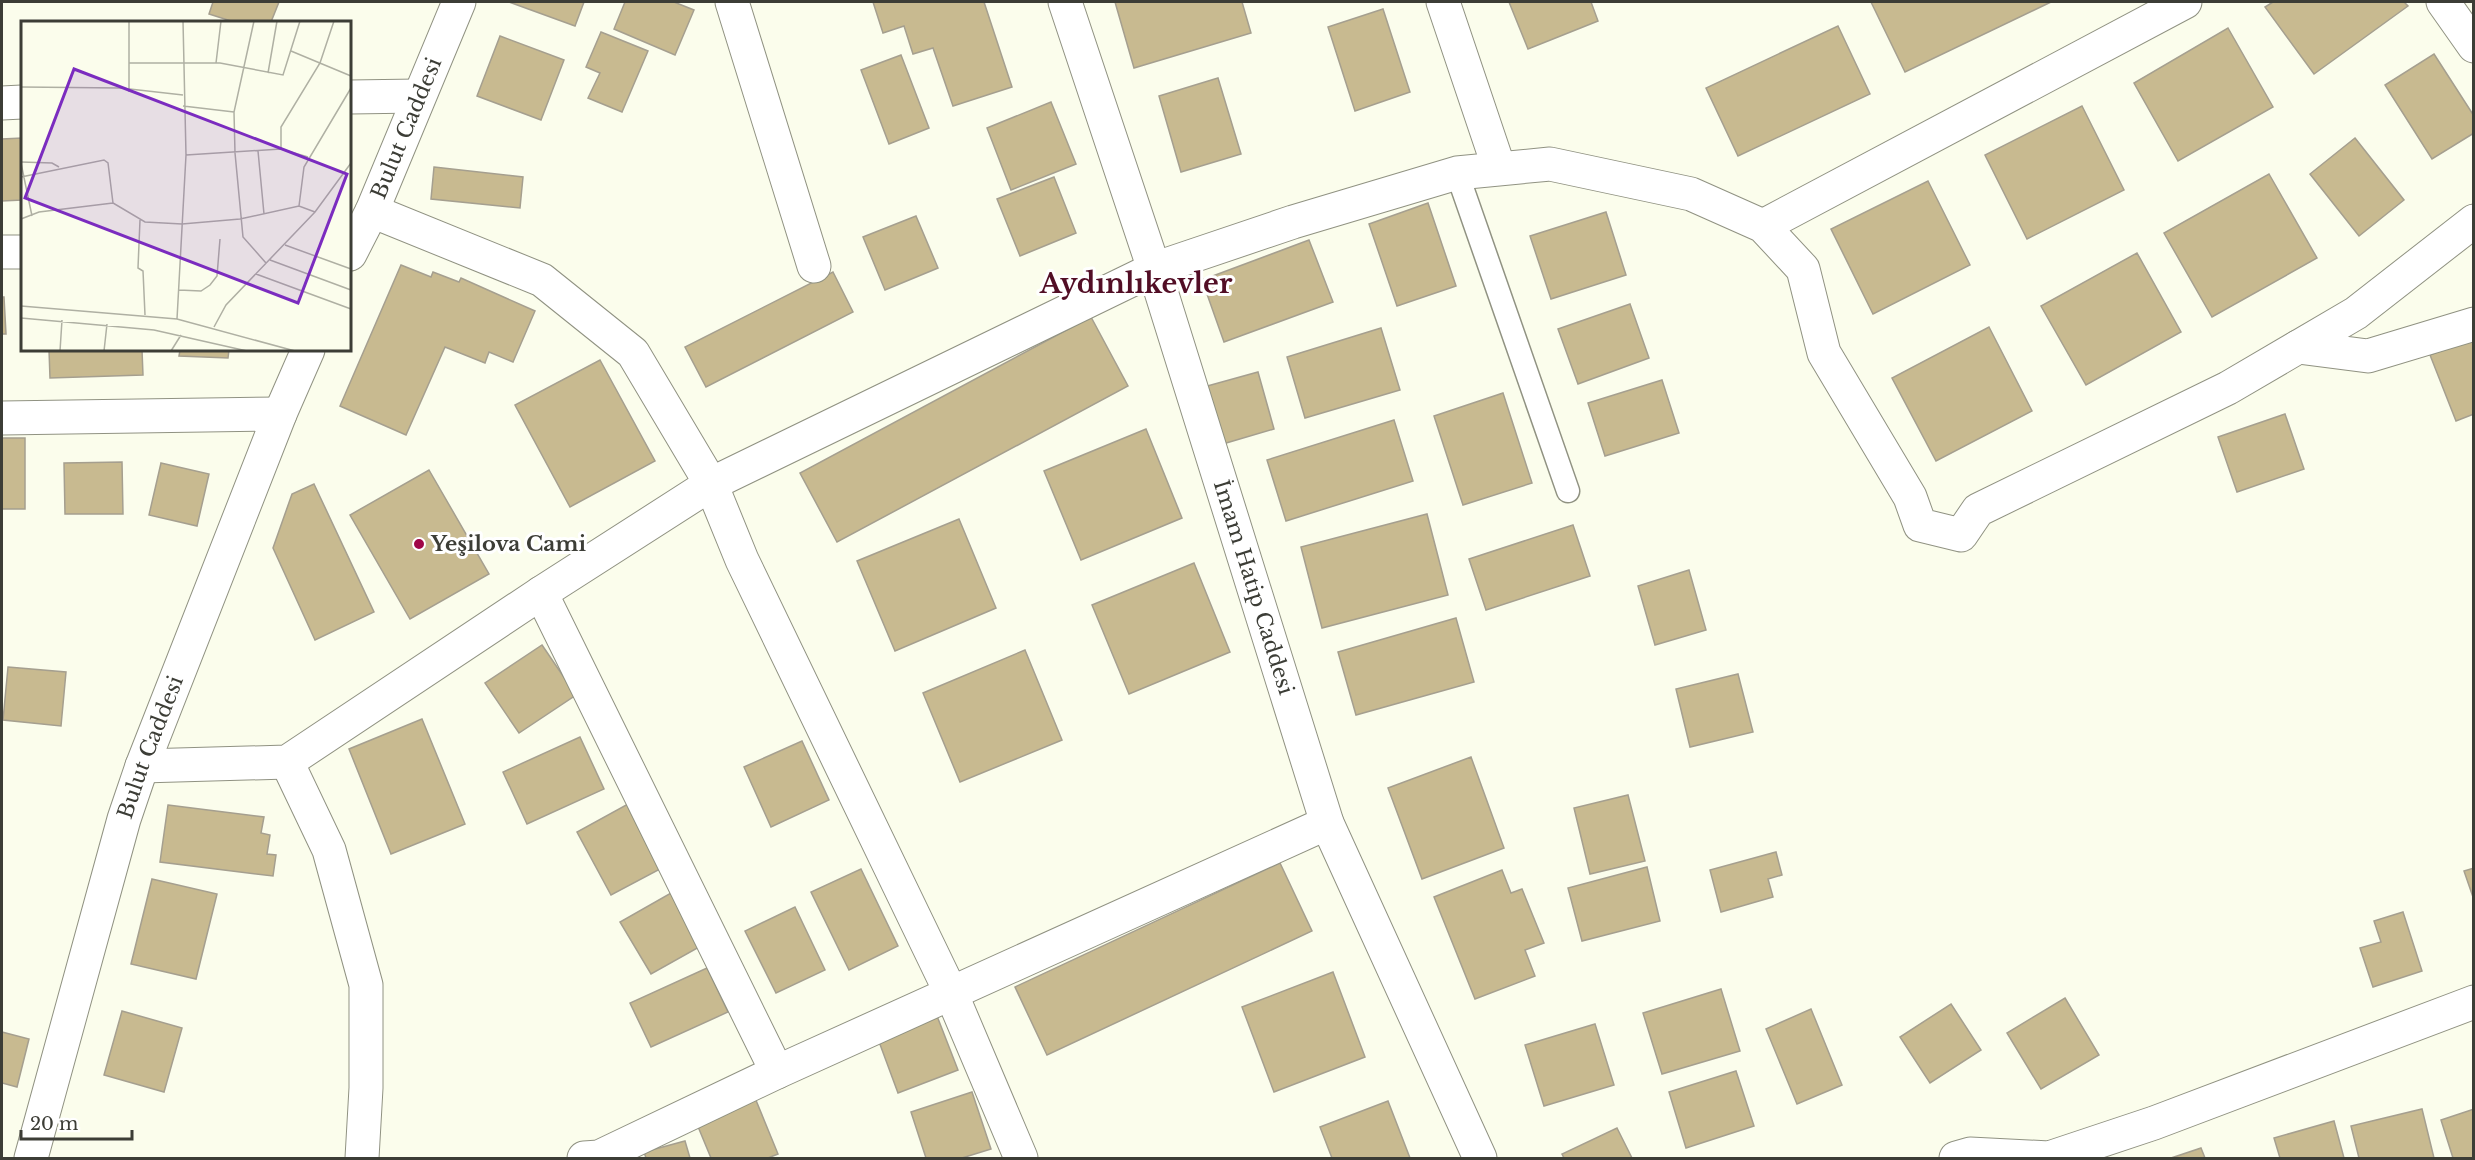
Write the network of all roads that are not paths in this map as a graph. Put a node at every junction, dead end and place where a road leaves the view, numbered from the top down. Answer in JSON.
{"nodes":[{"id":1,"x":459,"y":2,"type":"edge"},
{"id":2,"x":732,"y":2,"type":"edge"},
{"id":3,"x":1065,"y":2,"type":"edge"},
{"id":4,"x":1443,"y":2,"type":"edge"},
{"id":5,"x":2185,"y":2,"type":"edge"},
{"id":6,"x":2443,"y":2,"type":"edge"},
{"id":7,"x":2474,"y":46,"type":"edge"},
{"id":8,"x":418,"y":96,"type":"junction"},
{"id":9,"x":351,"y":97,"type":"edge"},
{"id":10,"x":21,"y":102,"type":"edge"},
{"id":11,"x":2,"y":103,"type":"edge"},
{"id":12,"x":1499,"y":168,"type":"junction"},
{"id":13,"x":1457,"y":173,"type":"junction"},
{"id":14,"x":372,"y":211,"type":"junction"},
{"id":15,"x":2474,"y":221,"type":"edge"},
{"id":16,"x":1763,"y":226,"type":"junction"},
{"id":17,"x":2,"y":252,"type":"edge"},
{"id":18,"x":21,"y":252,"type":"edge"},
{"id":19,"x":351,"y":252,"type":"edge"},
{"id":20,"x":814,"y":266,"type":"dead end"},
{"id":21,"x":1154,"y":269,"type":"junction"},
{"id":22,"x":2474,"y":324,"type":"edge"},
{"id":23,"x":2298,"y":346,"type":"junction"},
{"id":24,"x":308,"y":351,"type":"edge"},
{"id":25,"x":280,"y":414,"type":"junction"},
{"id":26,"x":2,"y":418,"type":"edge"},
{"id":27,"x":711,"y":484,"type":"junction"},
{"id":28,"x":1568,"y":492,"type":"dead end"},
{"id":29,"x":541,"y":593,"type":"junction"},
{"id":30,"x":286,"y":762,"type":"junction"},
{"id":31,"x":142,"y":766,"type":"junction"},
{"id":32,"x":1327,"y":823,"type":"junction"},
{"id":33,"x":951,"y":993,"type":"junction"},
{"id":34,"x":2474,"y":1002,"type":"edge"},
{"id":35,"x":777,"y":1072,"type":"junction"},
{"id":36,"x":1966,"y":1157,"type":"edge"},
{"id":37,"x":31,"y":1158,"type":"edge"},
{"id":38,"x":362,"y":1158,"type":"edge"},
{"id":39,"x":594,"y":1158,"type":"edge"},
{"id":40,"x":1021,"y":1158,"type":"edge"},
{"id":41,"x":1480,"y":1158,"type":"edge"}],
"edges":[{"from":1,"to":8,"type":"street","name":"Bulut Caddesi"},
{"from":2,"to":20,"type":"street"},
{"from":3,"to":21,"type":"street","name":"İmam Hatip Caddesi"},
{"from":4,"to":12,"type":"street"},
{"from":5,"to":16,"type":"street"},
{"from":6,"to":7,"type":"street"},
{"from":8,"to":9,"type":"street"},
{"from":8,"to":14,"type":"street","name":"Bulut Caddesi"},
{"from":10,"to":11,"type":"street"},
{"from":12,"to":13,"type":"street"},
{"from":12,"to":16,"type":"street"},
{"from":13,"to":21,"type":"street"},
{"from":13,"to":28,"type":"lane"},
{"from":14,"to":19,"type":"street","name":"Bulut Caddesi"},
{"from":14,"to":27,"type":"street"},
{"from":15,"to":23,"type":"street"},
{"from":16,"to":23,"type":"street"},
{"from":17,"to":18,"type":"street"},
{"from":21,"to":27,"type":"street"},
{"from":21,"to":32,"type":"street","name":"İmam Hatip Caddesi"},
{"from":22,"to":23,"type":"street"},
{"from":24,"to":25,"type":"street","name":"Bulut Caddesi"},
{"from":25,"to":26,"type":"street"},
{"from":25,"to":31,"type":"street","name":"Bulut Caddesi"},
{"from":27,"to":29,"type":"street"},
{"from":27,"to":33,"type":"street"},
{"from":29,"to":30,"type":"street"},
{"from":29,"to":35,"type":"street"},
{"from":30,"to":31,"type":"street"},
{"from":30,"to":38,"type":"street"},
{"from":31,"to":37,"type":"street","name":"Bulut Caddesi"},
{"from":32,"to":33,"type":"street"},
{"from":32,"to":41,"type":"street","name":"İmam Hatip Caddesi"},
{"from":33,"to":35,"type":"street"},
{"from":33,"to":40,"type":"street"},
{"from":34,"to":36,"type":"street"},
{"from":35,"to":39,"type":"street"}]}
